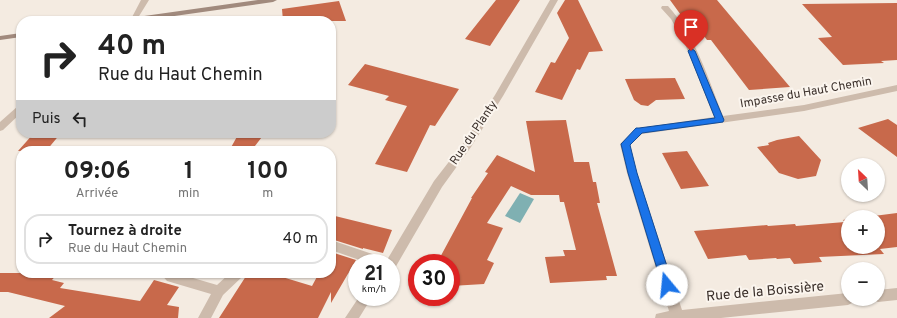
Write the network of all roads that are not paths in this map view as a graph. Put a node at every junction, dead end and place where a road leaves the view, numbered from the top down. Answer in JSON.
{"nodes":[{"id":1,"x":145,"y":0,"type":"edge"},
{"id":2,"x":273,"y":0,"type":"edge"},
{"id":3,"x":554,"y":0,"type":"edge"},
{"id":4,"x":665,"y":8,"type":"dead end"},
{"id":5,"x":135,"y":16,"type":"edge"},
{"id":6,"x":160,"y":16,"type":"edge"},
{"id":7,"x":16,"y":36,"type":"edge"},
{"id":8,"x":0,"y":38,"type":"edge"},
{"id":9,"x":897,"y":88,"type":"edge"},
{"id":10,"x":16,"y":113,"type":"edge"},
{"id":11,"x":720,"y":120,"type":"junction"},
{"id":12,"x":0,"y":128,"type":"edge"},
{"id":13,"x":336,"y":247,"type":"edge"},
{"id":14,"x":357,"y":254,"type":"edge"},
{"id":15,"x":397,"y":254,"type":"edge"},
{"id":16,"x":175,"y":278,"type":"edge"},
{"id":17,"x":233,"y":278,"type":"edge"},
{"id":18,"x":219,"y":291,"type":"junction"},
{"id":19,"x":897,"y":294,"type":"edge"},
{"id":20,"x":885,"y":295,"type":"edge"},
{"id":21,"x":841,"y":300,"type":"edge"},
{"id":22,"x":360,"y":306,"type":"edge"},
{"id":23,"x":676,"y":315,"type":"junction"},
{"id":24,"x":204,"y":318,"type":"edge"},
{"id":25,"x":351,"y":318,"type":"edge"},
{"id":26,"x":661,"y":318,"type":"edge"}],
"edges":[{"from":1,"to":5,"type":"street"},
{"from":2,"to":6,"type":"street"},
{"from":3,"to":15,"type":"street","name":"Rue du Planty"},
{"from":4,"to":11,"type":"street"},
{"from":7,"to":8,"type":"street"},
{"from":9,"to":11,"type":"street","name":"Impasse du Haut Chemin"},
{"from":10,"to":12,"type":"street"},
{"from":11,"to":23,"type":"street","name":"Impasse du Haut Chemin"},
{"from":13,"to":14,"type":"street"},
{"from":16,"to":18,"type":"street"},
{"from":17,"to":18,"type":"street"},
{"from":18,"to":24,"type":"street"},
{"from":19,"to":20,"type":"street"},
{"from":21,"to":23,"type":"street","name":"Rue de la Boissière"},
{"from":22,"to":25,"type":"street"},
{"from":23,"to":26,"type":"street","name":"Rue de la Boissière"}]}
